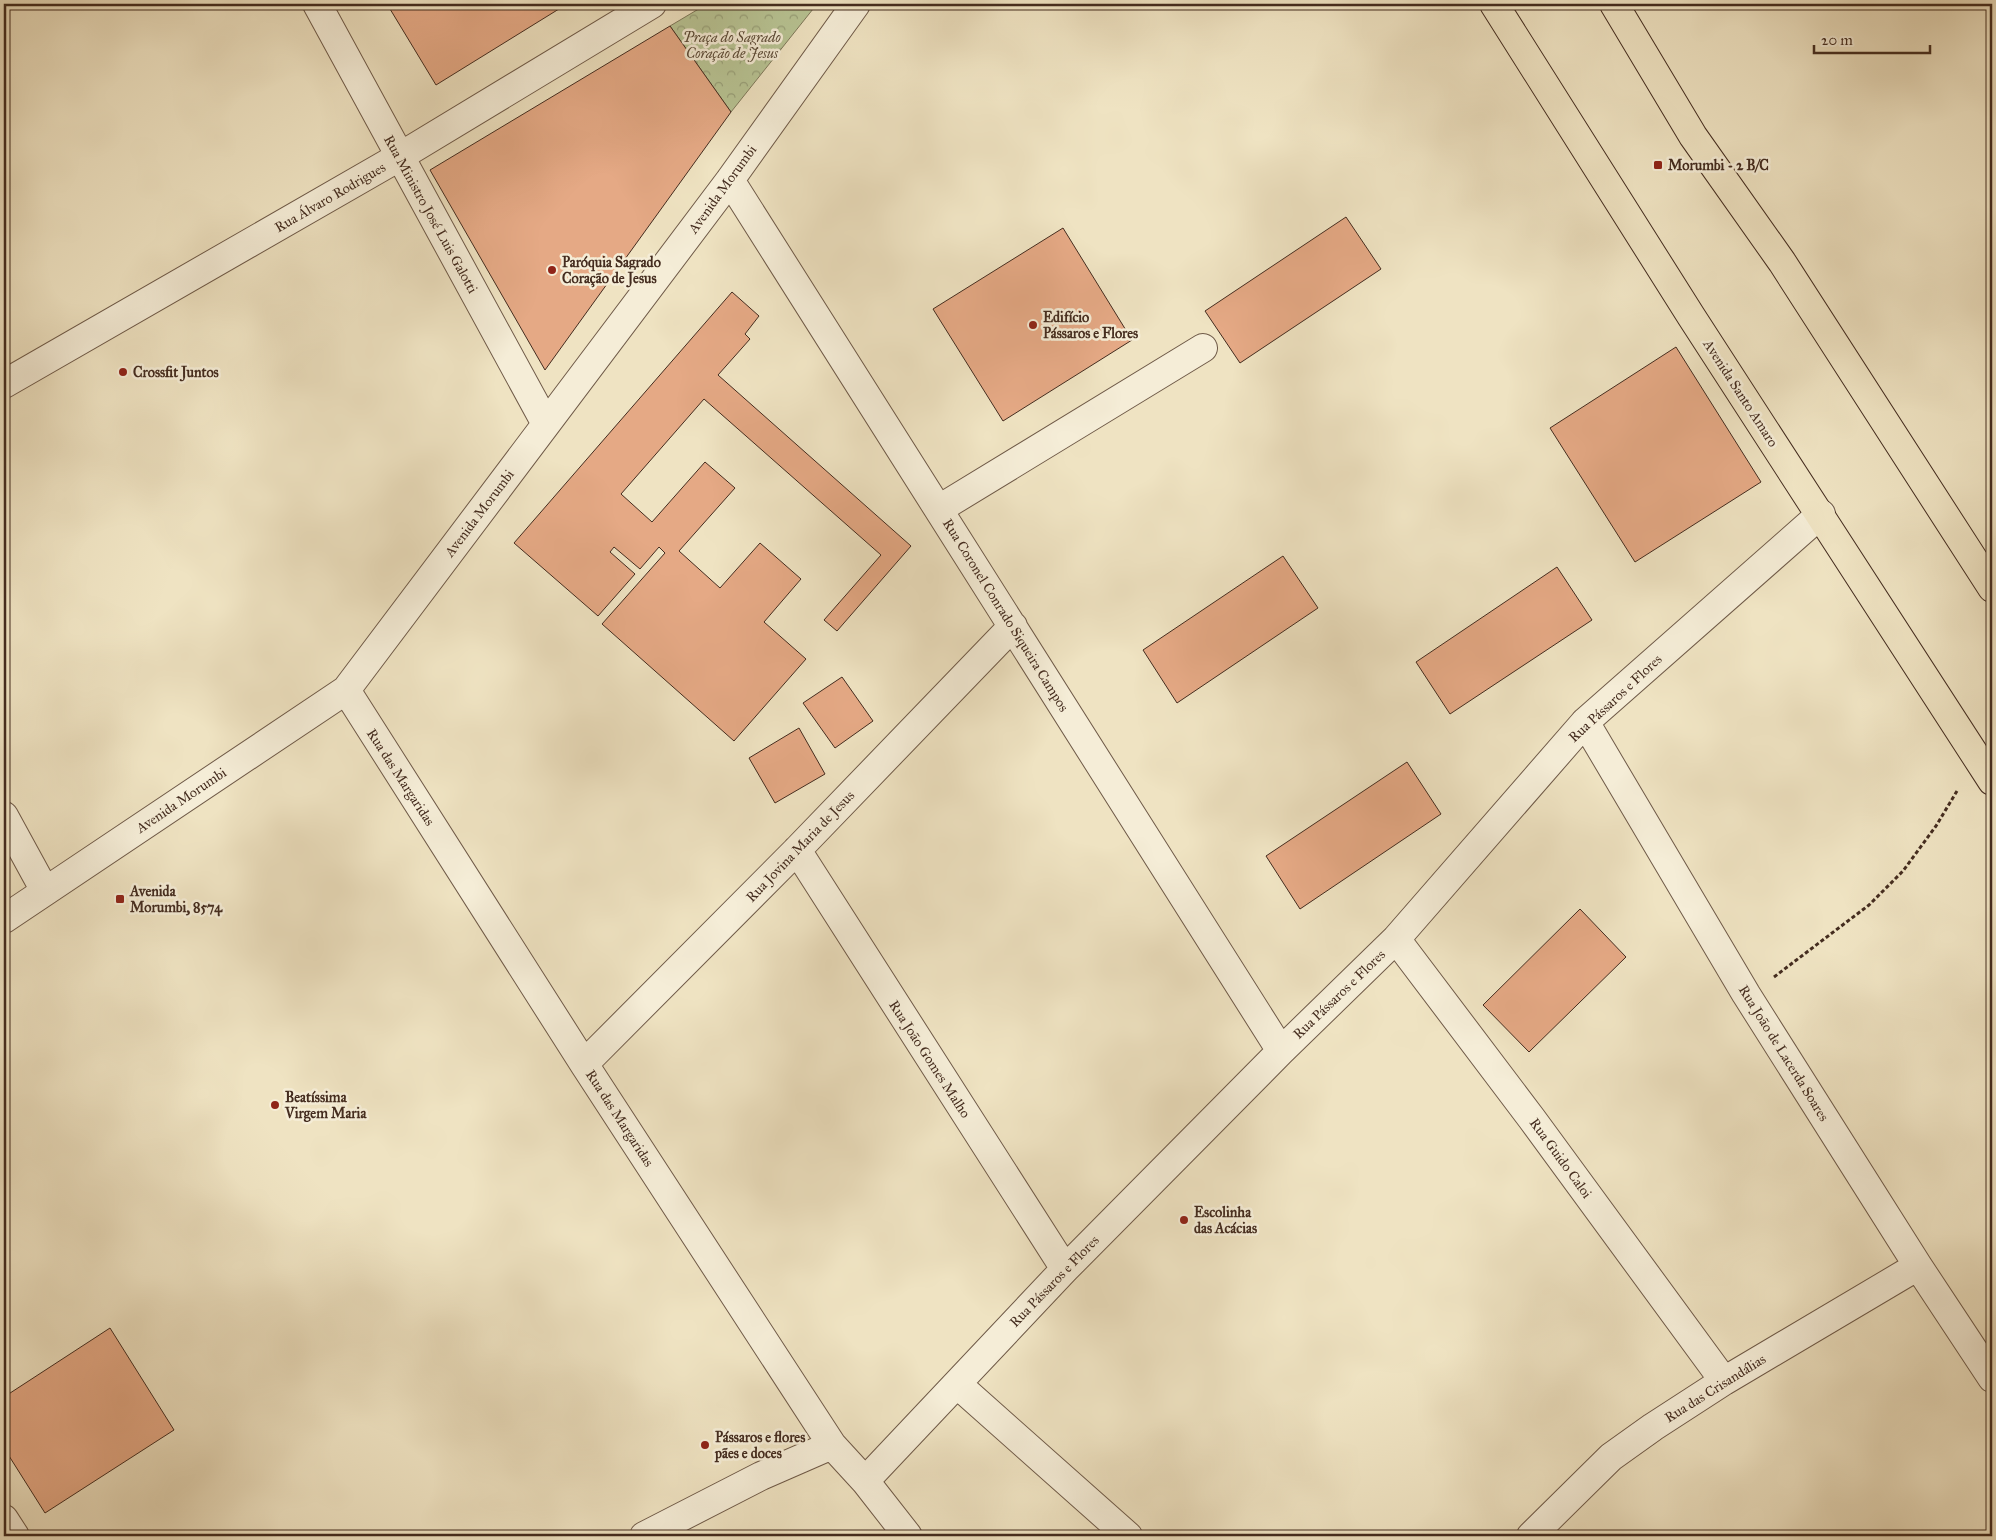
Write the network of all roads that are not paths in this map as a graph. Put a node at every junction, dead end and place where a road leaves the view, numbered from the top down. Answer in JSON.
{"nodes":[{"id":1,"x":317,"y":4,"type":"edge"},
{"id":2,"x":652,"y":4,"type":"edge"},
{"id":3,"x":856,"y":4,"type":"edge"},
{"id":4,"x":1494,"y":4,"type":"edge"},
{"id":5,"x":1614,"y":4,"type":"edge"},
{"id":6,"x":399,"y":157,"type":"junction"},
{"id":7,"x":730,"y":180,"type":"junction"},
{"id":8,"x":1203,"y":348,"type":"dead end"},
{"id":9,"x":4,"y":384,"type":"edge"},
{"id":10,"x":546,"y":424,"type":"junction"},
{"id":11,"x":939,"y":508,"type":"junction"},
{"id":12,"x":1821,"y":514,"type":"junction"},
{"id":13,"x":1992,"y":588,"type":"edge"},
{"id":14,"x":1013,"y":626,"type":"junction"},
{"id":15,"x":346,"y":690,"type":"junction"},
{"id":16,"x":1585,"y":722,"type":"junction"},
{"id":17,"x":1992,"y":781,"type":"edge"},
{"id":18,"x":4,"y":816,"type":"edge"},
{"id":19,"x":797,"y":850,"type":"junction"},
{"id":20,"x":45,"y":891,"type":"junction"},
{"id":21,"x":4,"y":919,"type":"edge"},
{"id":22,"x":1396,"y":939,"type":"junction"},
{"id":23,"x":1281,"y":1050,"type":"junction"},
{"id":24,"x":584,"y":1064,"type":"junction"},
{"id":25,"x":1918,"y":1266,"type":"junction"},
{"id":26,"x":1065,"y":1269,"type":"junction"},
{"id":27,"x":1992,"y":1378,"type":"edge"},
{"id":28,"x":1724,"y":1381,"type":"junction"},
{"id":29,"x":957,"y":1384,"type":"junction"},
{"id":30,"x":832,"y":1445,"type":"junction"},
{"id":31,"x":865,"y":1481,"type":"junction"},
{"id":32,"x":4,"y":1519,"type":"edge"},
{"id":33,"x":15,"y":1536,"type":"edge"},
{"id":34,"x":644,"y":1536,"type":"edge"},
{"id":35,"x":908,"y":1536,"type":"edge"},
{"id":36,"x":1128,"y":1536,"type":"edge"},
{"id":37,"x":1531,"y":1536,"type":"edge"}],
"edges":[{"from":1,"to":6,"type":"street","name":"Rua Ministro José Luis Galotti"},
{"from":2,"to":6,"type":"street","name":"Rua Álvaro Rodrigues"},
{"from":3,"to":7,"type":"street","name":"Avenida Morumbi"},
{"from":4,"to":12,"type":"main road","name":"Avenida Santo Amaro"},
{"from":5,"to":13,"type":"main road"},
{"from":6,"to":9,"type":"street","name":"Rua Álvaro Rodrigues"},
{"from":6,"to":10,"type":"street","name":"Rua Ministro José Luis Galotti"},
{"from":7,"to":10,"type":"street","name":"Avenida Morumbi"},
{"from":7,"to":11,"type":"street","name":"Rua Coronel Conrado Siqueira Campos"},
{"from":8,"to":11,"type":"street"},
{"from":10,"to":15,"type":"street","name":"Avenida Morumbi"},
{"from":11,"to":14,"type":"street","name":"Rua Coronel Conrado Siqueira Campos"},
{"from":12,"to":16,"type":"street","name":"Rua Pássaros e Flores"},
{"from":12,"to":17,"type":"main road","name":"Avenida Santo Amaro"},
{"from":14,"to":19,"type":"street","name":"Rua Jovina Maria de Jesus"},
{"from":14,"to":23,"type":"street","name":"Rua Coronel Conrado Siqueira Campos"},
{"from":15,"to":20,"type":"street","name":"Avenida Morumbi"},
{"from":15,"to":24,"type":"street","name":"Rua das Margaridas"},
{"from":16,"to":22,"type":"street","name":"Rua Pássaros e Flores"},
{"from":16,"to":25,"type":"street","name":"Rua João de Lacerda Soares"},
{"from":18,"to":20,"type":"street"},
{"from":19,"to":24,"type":"street","name":"Rua Jovina Maria de Jesus"},
{"from":19,"to":26,"type":"street","name":"Rua João Gomes Malho"},
{"from":20,"to":21,"type":"street","name":"Avenida Morumbi"},
{"from":22,"to":23,"type":"street","name":"Rua Pássaros e Flores"},
{"from":22,"to":28,"type":"street","name":"Rua Guido Caloi"},
{"from":23,"to":26,"type":"street","name":"Rua Pássaros e Flores"},
{"from":24,"to":30,"type":"street","name":"Rua das Margaridas"},
{"from":25,"to":27,"type":"street","name":"Rua João de Lacerda Soares"},
{"from":25,"to":28,"type":"street","name":"Rua das Crisandálias"},
{"from":26,"to":29,"type":"street","name":"Rua Pássaros e Flores"},
{"from":28,"to":37,"type":"street","name":"Rua das Crisandálias"},
{"from":29,"to":31,"type":"street","name":"Rua Pássaros e Flores"},
{"from":29,"to":36,"type":"street"},
{"from":30,"to":31,"type":"street","name":"Rua das Margaridas"},
{"from":30,"to":34,"type":"street"},
{"from":31,"to":35,"type":"street","name":"Rua das Margaridas"},
{"from":32,"to":33,"type":"street"}]}
